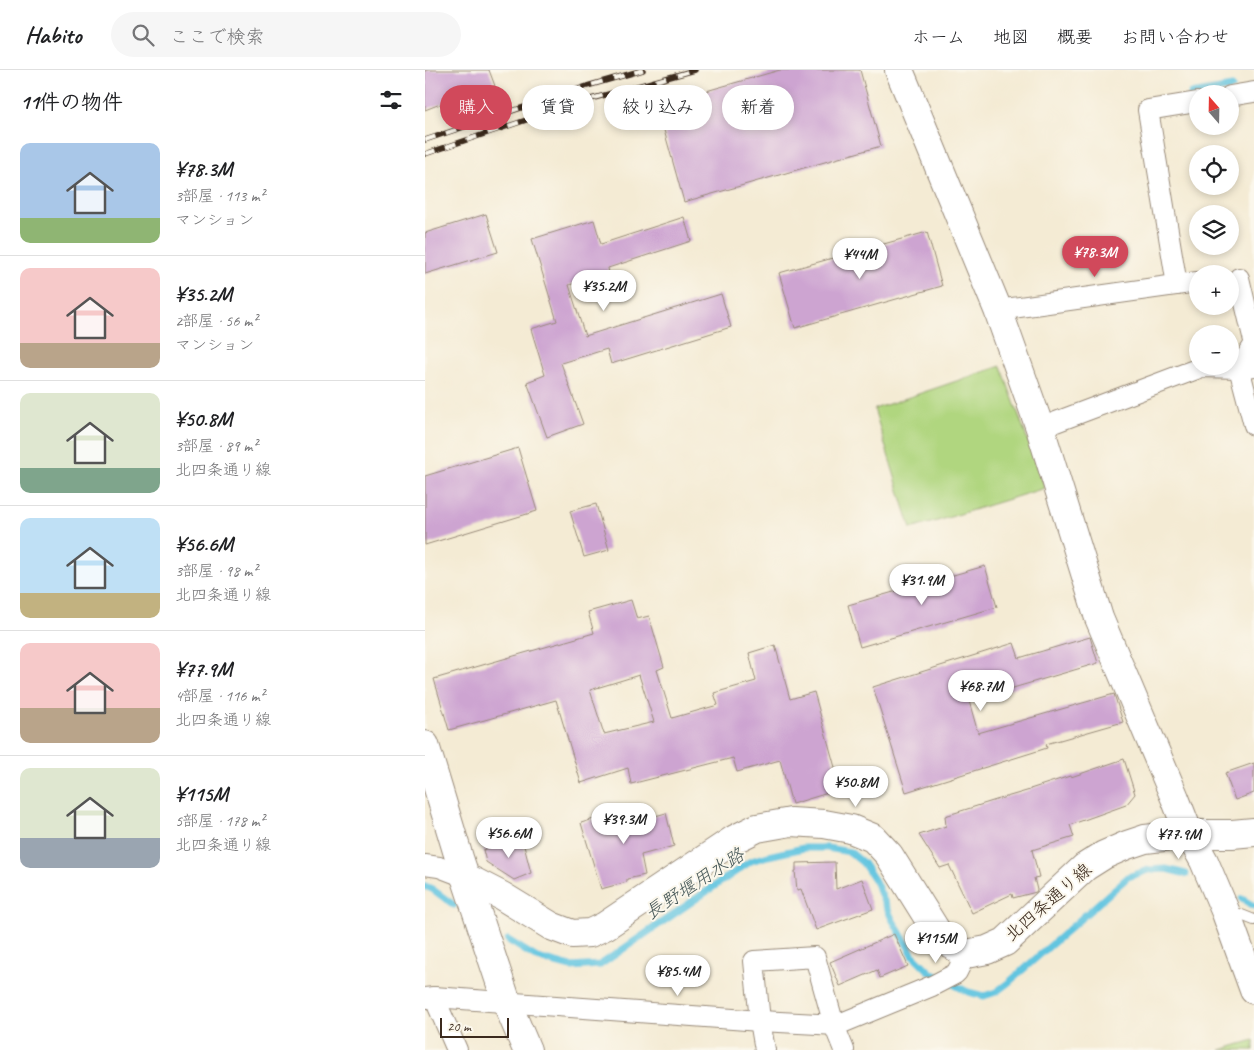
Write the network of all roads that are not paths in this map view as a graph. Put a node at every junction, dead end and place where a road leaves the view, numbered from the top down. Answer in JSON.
{"nodes":[{"id":1,"x":899,"y":70,"type":"edge"},
{"id":2,"x":1254,"y":92,"type":"edge"},
{"id":3,"x":1239,"y":94,"type":"edge"},
{"id":4,"x":1189,"y":103,"type":"edge"},
{"id":5,"x":1241,"y":278,"type":"edge"},
{"id":6,"x":1189,"y":283,"type":"edge"},
{"id":7,"x":1177,"y":284,"type":"junction"},
{"id":8,"x":998,"y":310,"type":"junction"},
{"id":9,"x":1254,"y":341,"type":"edge"},
{"id":10,"x":1254,"y":345,"type":"edge"},
{"id":11,"x":1246,"y":367,"type":"edge"},
{"id":12,"x":1254,"y":425,"type":"edge"},
{"id":13,"x":1041,"y":428,"type":"junction"},
{"id":14,"x":425,"y":745,"type":"edge"},
{"id":15,"x":1254,"y":832,"type":"edge"},
{"id":16,"x":1189,"y":834,"type":"junction"},
{"id":17,"x":425,"y":865,"type":"edge"},
{"id":18,"x":465,"y":877,"type":"junction"},
{"id":19,"x":1222,"y":904,"type":"junction"},
{"id":20,"x":1254,"y":920,"type":"edge"},
{"id":21,"x":960,"y":964,"type":"junction"},
{"id":22,"x":1254,"y":990,"type":"edge"},
{"id":23,"x":430,"y":998,"type":"edge"},
{"id":24,"x":507,"y":1003,"type":"junction"},
{"id":25,"x":760,"y":1021,"type":"junction"},
{"id":26,"x":834,"y":1024,"type":"junction"},
{"id":27,"x":457,"y":1050,"type":"edge"},
{"id":28,"x":527,"y":1050,"type":"edge"},
{"id":29,"x":765,"y":1050,"type":"edge"},
{"id":30,"x":844,"y":1050,"type":"edge"}],
"edges":[{"from":1,"to":8,"type":"street"},
{"from":2,"to":3,"type":"street"},
{"from":4,"to":7,"type":"street"},
{"from":5,"to":9,"type":"street"},
{"from":6,"to":7,"type":"street"},
{"from":7,"to":8,"type":"street"},
{"from":8,"to":13,"type":"street"},
{"from":10,"to":11,"type":"street"},
{"from":11,"to":12,"type":"street"},
{"from":11,"to":13,"type":"street"},
{"from":13,"to":16,"type":"street"},
{"from":14,"to":18,"type":"street"},
{"from":15,"to":16,"type":"street","name":"北四条通り線"},
{"from":16,"to":19,"type":"street"},
{"from":16,"to":21,"type":"street","name":"北四条通り線"},
{"from":17,"to":18,"type":"street"},
{"from":18,"to":21,"type":"street"},
{"from":18,"to":24,"type":"street"},
{"from":19,"to":20,"type":"lane"},
{"from":19,"to":22,"type":"street"},
{"from":21,"to":26,"type":"street"},
{"from":23,"to":24,"type":"street"},
{"from":23,"to":27,"type":"street"},
{"from":24,"to":25,"type":"street"},
{"from":24,"to":28,"type":"street"},
{"from":25,"to":26,"type":"street"},
{"from":25,"to":26,"type":"street"},
{"from":25,"to":29,"type":"street"},
{"from":26,"to":30,"type":"street"}]}
